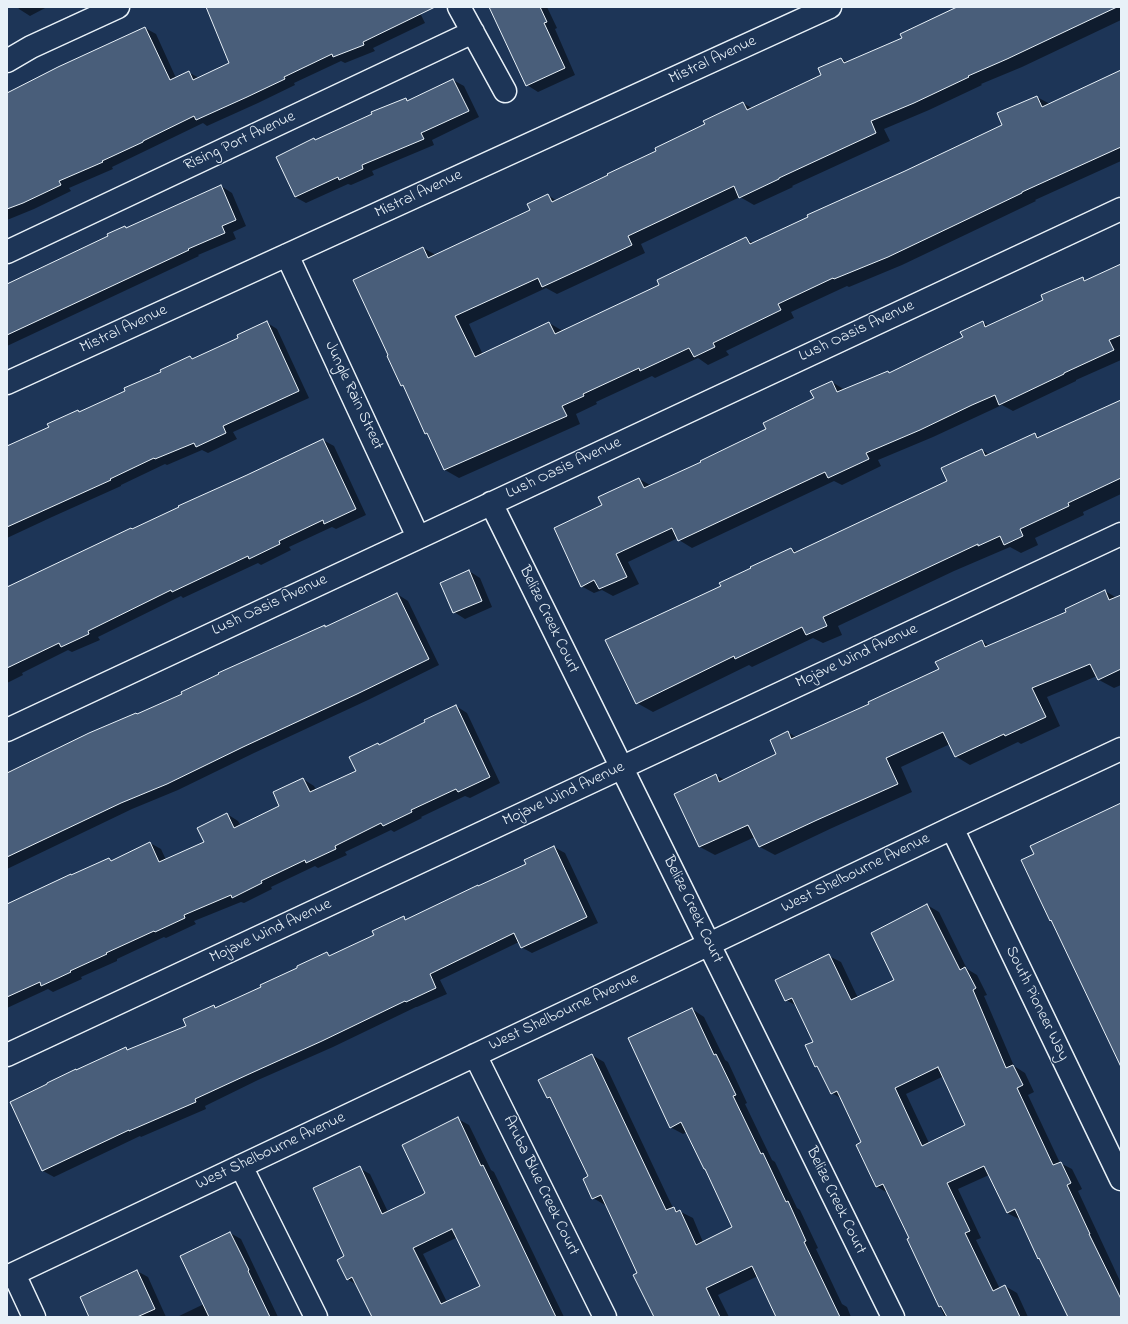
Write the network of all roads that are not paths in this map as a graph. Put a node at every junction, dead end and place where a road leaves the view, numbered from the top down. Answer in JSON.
{"nodes":[{"id":1,"x":118,"y":7,"type":"edge"},
{"id":2,"x":459,"y":7,"type":"edge"},
{"id":3,"x":830,"y":7,"type":"edge"},
{"id":4,"x":473,"y":32,"type":"junction"},
{"id":5,"x":7,"y":61,"type":"edge"},
{"id":6,"x":505,"y":91,"type":"dead end"},
{"id":7,"x":1121,"y":209,"type":"edge"},
{"id":8,"x":7,"y":252,"type":"edge"},
{"id":9,"x":287,"y":255,"type":"junction"},
{"id":10,"x":7,"y":383,"type":"edge"},
{"id":11,"x":491,"y":503,"type":"junction"},
{"id":12,"x":1121,"y":534,"type":"edge"},
{"id":13,"x":418,"y":537,"type":"junction"},
{"id":14,"x":7,"y":730,"type":"edge"},
{"id":15,"x":1121,"y":749,"type":"edge"},
{"id":16,"x":622,"y":768,"type":"junction"},
{"id":17,"x":952,"y":828,"type":"junction"},
{"id":18,"x":709,"y":944,"type":"junction"},
{"id":19,"x":7,"y":1055,"type":"edge"},
{"id":20,"x":476,"y":1055,"type":"junction"},
{"id":21,"x":241,"y":1166,"type":"junction"},
{"id":22,"x":1121,"y":1179,"type":"edge"},
{"id":23,"x":10,"y":1276,"type":"edge"},
{"id":24,"x":34,"y":1317,"type":"edge"},
{"id":25,"x":316,"y":1317,"type":"edge"},
{"id":26,"x":605,"y":1317,"type":"edge"},
{"id":27,"x":893,"y":1317,"type":"edge"}],
"edges":[{"from":1,"to":5,"type":"street"},
{"from":2,"to":4,"type":"street"},
{"from":3,"to":9,"type":"street","name":"Mistral Avenue"},
{"from":4,"to":6,"type":"street"},
{"from":4,"to":8,"type":"street","name":"Rising Port Avenue"},
{"from":7,"to":11,"type":"street","name":"Lush Oasis Avenue"},
{"from":9,"to":10,"type":"street","name":"Mistral Avenue"},
{"from":9,"to":13,"type":"street","name":"Jungle Rain Street"},
{"from":11,"to":13,"type":"street","name":"Lush Oasis Avenue"},
{"from":11,"to":16,"type":"street","name":"Belize Creek Court"},
{"from":12,"to":16,"type":"street","name":"Mojave Wind Avenue"},
{"from":13,"to":14,"type":"street","name":"Lush Oasis Avenue"},
{"from":15,"to":17,"type":"street","name":"West Shelbourne Avenue"},
{"from":16,"to":18,"type":"street","name":"Belize Creek Court"},
{"from":16,"to":19,"type":"street","name":"Mojave Wind Avenue"},
{"from":17,"to":18,"type":"street","name":"West Shelbourne Avenue"},
{"from":17,"to":22,"type":"street","name":"South Pioneer Way"},
{"from":18,"to":20,"type":"street","name":"West Shelbourne Avenue"},
{"from":18,"to":27,"type":"street","name":"Belize Creek Court"},
{"from":20,"to":21,"type":"street","name":"West Shelbourne Avenue"},
{"from":20,"to":26,"type":"street","name":"Aruba Blue Creek Court"},
{"from":21,"to":23,"type":"street","name":"West Shelbourne Avenue"},
{"from":21,"to":25,"type":"street"},
{"from":23,"to":24,"type":"street"}]}
